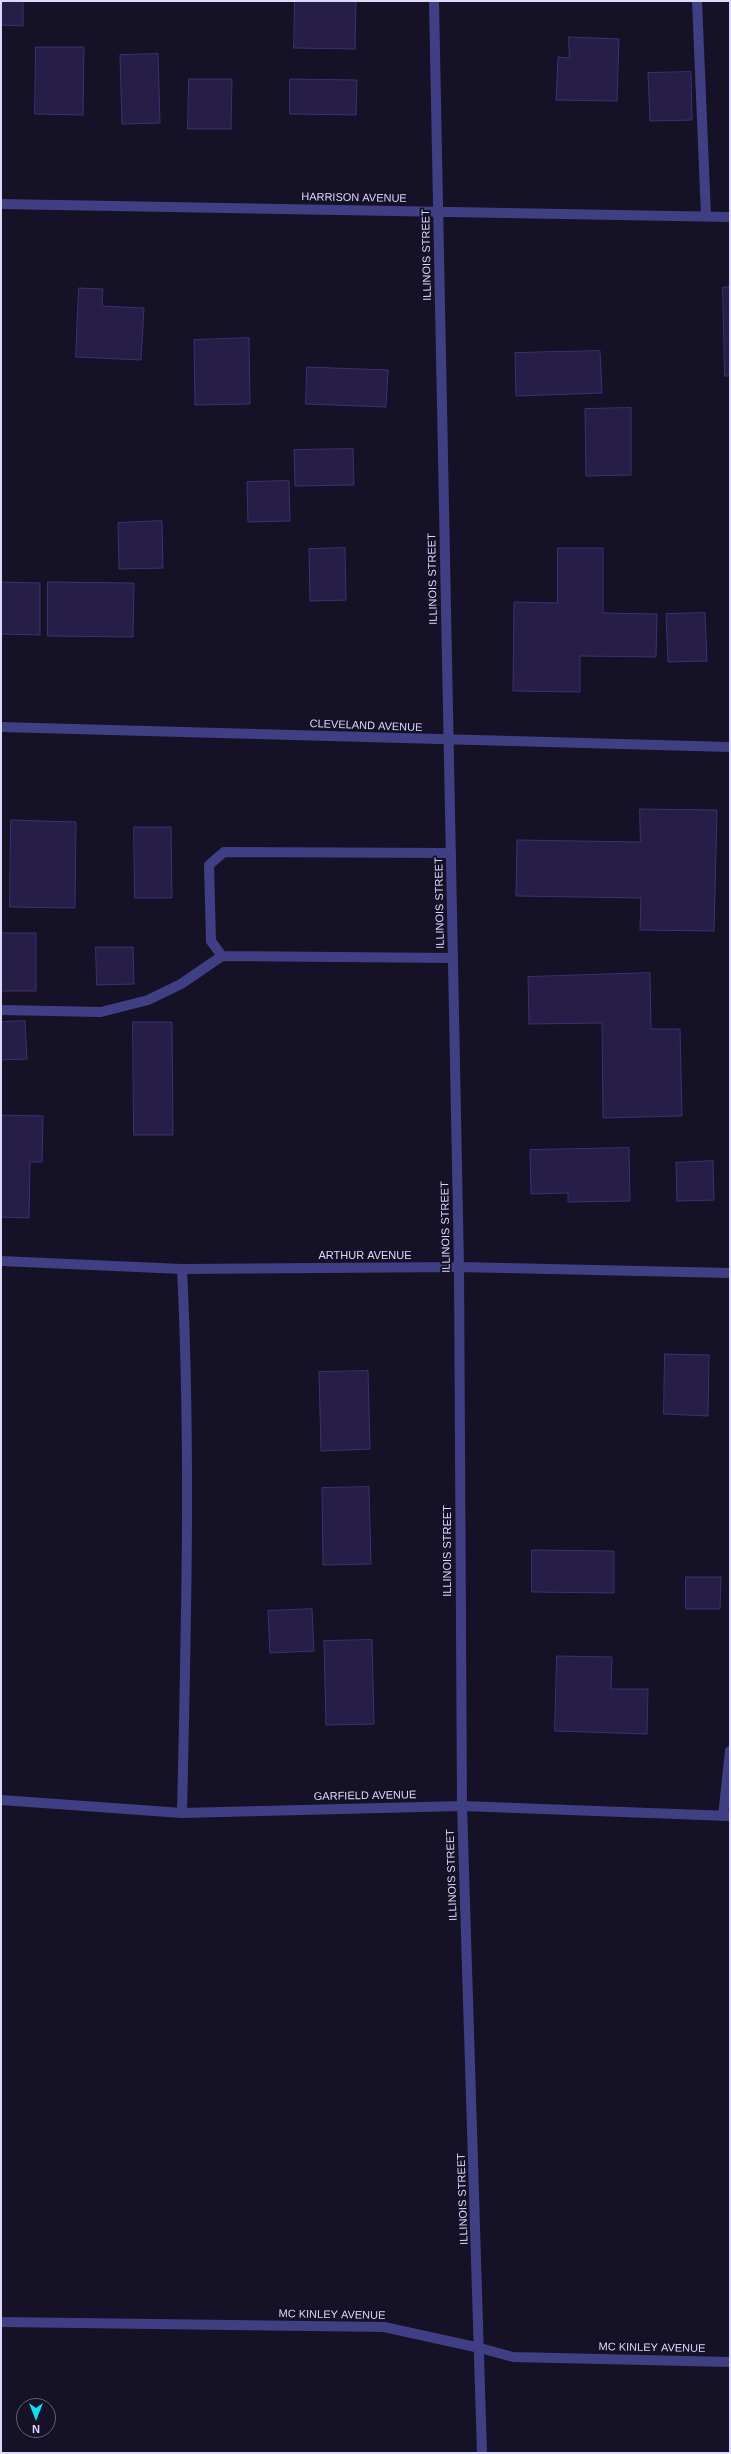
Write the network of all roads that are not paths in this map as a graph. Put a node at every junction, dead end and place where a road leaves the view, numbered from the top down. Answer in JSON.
{"nodes":[{"id":1,"x":434,"y":1,"type":"edge"},
{"id":2,"x":697,"y":1,"type":"edge"},
{"id":3,"x":1,"y":204,"type":"edge"},
{"id":4,"x":438,"y":212,"type":"junction"},
{"id":5,"x":706,"y":216,"type":"junction"},
{"id":6,"x":730,"y":217,"type":"edge"},
{"id":7,"x":1,"y":727,"type":"edge"},
{"id":8,"x":449,"y":741,"type":"junction"},
{"id":9,"x":730,"y":747,"type":"edge"},
{"id":10,"x":451,"y":853,"type":"junction"},
{"id":11,"x":222,"y":956,"type":"junction"},
{"id":12,"x":453,"y":958,"type":"junction"},
{"id":13,"x":1,"y":1010,"type":"edge"},
{"id":14,"x":1,"y":1261,"type":"edge"},
{"id":15,"x":459,"y":1267,"type":"junction"},
{"id":16,"x":182,"y":1269,"type":"junction"},
{"id":17,"x":730,"y":1273,"type":"edge"},
{"id":18,"x":730,"y":1751,"type":"edge"},
{"id":19,"x":1,"y":1800,"type":"edge"},
{"id":20,"x":462,"y":1806,"type":"junction"},
{"id":21,"x":182,"y":1813,"type":"junction"},
{"id":22,"x":726,"y":1816,"type":"edge"},
{"id":23,"x":1,"y":2322,"type":"edge"},
{"id":24,"x":480,"y":2348,"type":"junction"},
{"id":25,"x":730,"y":2362,"type":"edge"},
{"id":26,"x":482,"y":2453,"type":"edge"}],
"edges":[{"from":1,"to":4,"type":"street","name":"ILLINOIS STREET"},
{"from":2,"to":5,"type":"street"},
{"from":3,"to":4,"type":"street","name":"HARRISON AVENUE"},
{"from":4,"to":5,"type":"street","name":"HARRISON AVENUE"},
{"from":4,"to":8,"type":"street","name":"ILLINOIS STREET"},
{"from":5,"to":6,"type":"street","name":"HARRISON AVENUE"},
{"from":7,"to":8,"type":"street","name":"CLEVELAND AVENUE"},
{"from":8,"to":9,"type":"street","name":"CLEVELAND AVENUE"},
{"from":8,"to":10,"type":"street","name":"ILLINOIS STREET"},
{"from":10,"to":11,"type":"street"},
{"from":10,"to":12,"type":"street","name":"ILLINOIS STREET"},
{"from":11,"to":12,"type":"street"},
{"from":11,"to":13,"type":"street"},
{"from":12,"to":15,"type":"street","name":"ILLINOIS STREET"},
{"from":14,"to":16,"type":"street","name":"ARTHUR AVENUE"},
{"from":15,"to":16,"type":"street","name":"ARTHUR AVENUE"},
{"from":15,"to":17,"type":"street","name":"ARTHUR AVENUE"},
{"from":15,"to":20,"type":"street","name":"ILLINOIS STREET"},
{"from":16,"to":21,"type":"street"},
{"from":18,"to":22,"type":"street"},
{"from":19,"to":21,"type":"street","name":"GARFIELD AVENUE"},
{"from":20,"to":21,"type":"street","name":"GARFIELD AVENUE"},
{"from":20,"to":22,"type":"street","name":"GARFIELD AVENUE"},
{"from":20,"to":24,"type":"street","name":"ILLINOIS STREET"},
{"from":23,"to":24,"type":"street","name":"MC KINLEY AVENUE"},
{"from":24,"to":25,"type":"street","name":"MC KINLEY AVENUE"},
{"from":24,"to":26,"type":"street","name":"ILLINOIS STREET"}]}
